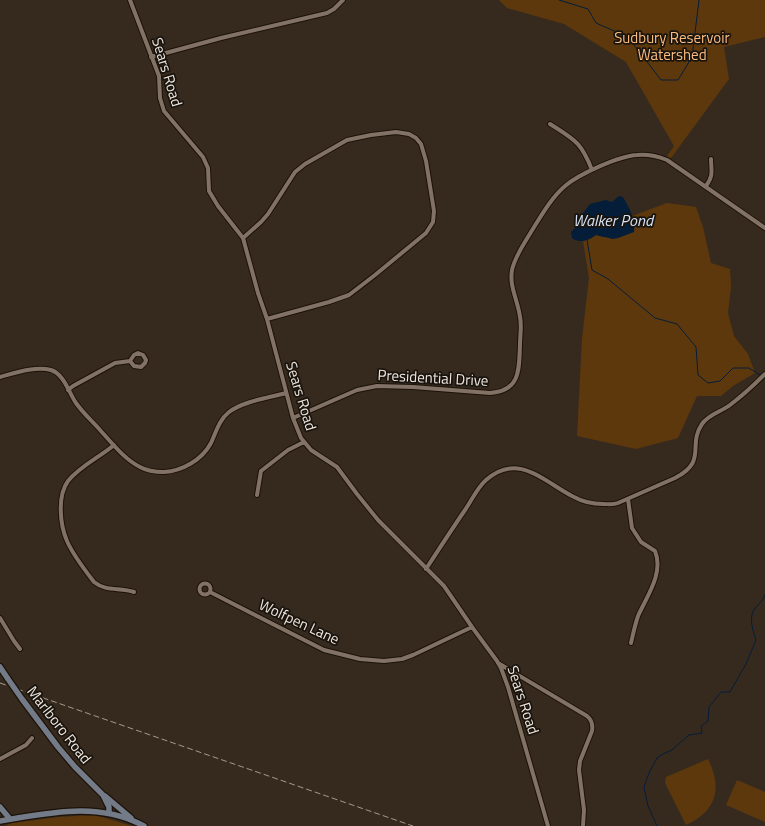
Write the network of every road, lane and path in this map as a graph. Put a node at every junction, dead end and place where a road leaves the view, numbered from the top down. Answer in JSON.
{"nodes":[{"id":1,"x":130,"y":0,"type":"edge"},
{"id":2,"x":344,"y":0,"type":"edge"},
{"id":3,"x":151,"y":57,"type":"junction"},
{"id":4,"x":550,"y":124,"type":"dead end"},
{"id":5,"x":711,"y":159,"type":"dead end"},
{"id":6,"x":592,"y":170,"type":"junction"},
{"id":7,"x":706,"y":186,"type":"junction"},
{"id":8,"x":765,"y":228,"type":"edge"},
{"id":9,"x":244,"y":238,"type":"junction"},
{"id":10,"x":267,"y":319,"type":"junction"},
{"id":11,"x":130,"y":361,"type":"dead end"},
{"id":12,"x":765,"y":374,"type":"edge"},
{"id":13,"x":0,"y":377,"type":"edge"},
{"id":14,"x":68,"y":390,"type":"junction"},
{"id":15,"x":286,"y":393,"type":"junction"},
{"id":16,"x":293,"y":418,"type":"junction"},
{"id":17,"x":304,"y":442,"type":"junction"},
{"id":18,"x":114,"y":445,"type":"junction"},
{"id":19,"x":257,"y":495,"type":"dead end"},
{"id":20,"x":628,"y":499,"type":"junction"},
{"id":21,"x":426,"y":569,"type":"junction"},
{"id":22,"x":134,"y":592,"type":"dead end"},
{"id":23,"x":210,"y":592,"type":"dead end"},
{"id":24,"x":0,"y":618,"type":"edge"},
{"id":25,"x":472,"y":627,"type":"junction"},
{"id":26,"x":631,"y":643,"type":"dead end"},
{"id":27,"x":20,"y":649,"type":"dead end"},
{"id":28,"x":498,"y":663,"type":"junction"},
{"id":29,"x":0,"y":667,"type":"edge"},
{"id":30,"x":32,"y":738,"type":"dead end"},
{"id":31,"x":0,"y":759,"type":"edge"},
{"id":32,"x":103,"y":795,"type":"junction"},
{"id":33,"x":0,"y":807,"type":"edge"},
{"id":34,"x":109,"y":813,"type":"junction"},
{"id":35,"x":10,"y":819,"type":"junction"},
{"id":36,"x":0,"y":821,"type":"edge"},
{"id":37,"x":134,"y":821,"type":"junction"},
{"id":38,"x":144,"y":826,"type":"edge"},
{"id":39,"x":548,"y":826,"type":"edge"},
{"id":40,"x":583,"y":826,"type":"edge"}],
"edges":[{"from":1,"to":3,"type":"street","name":"Sears Road"},
{"from":2,"to":3,"type":"street"},
{"from":3,"to":9,"type":"street","name":"Sears Road"},
{"from":4,"to":6,"type":"street"},
{"from":5,"to":7,"type":"street"},
{"from":6,"to":7,"type":"street","name":"Presidential Drive"},
{"from":6,"to":16,"type":"street","name":"Presidential Drive"},
{"from":7,"to":8,"type":"street","name":"Presidential Drive"},
{"from":9,"to":10,"type":"street","name":"Sears Road"},
{"from":9,"to":10,"type":"street"},
{"from":10,"to":15,"type":"street","name":"Sears Road"},
{"from":11,"to":14,"type":"street"},
{"from":12,"to":20,"type":"street"},
{"from":13,"to":14,"type":"street"},
{"from":14,"to":18,"type":"street"},
{"from":15,"to":16,"type":"street","name":"Sears Road"},
{"from":15,"to":18,"type":"street"},
{"from":16,"to":17,"type":"street","name":"Sears Road"},
{"from":17,"to":19,"type":"street"},
{"from":17,"to":21,"type":"street","name":"Sears Road"},
{"from":18,"to":22,"type":"street"},
{"from":20,"to":21,"type":"street"},
{"from":20,"to":26,"type":"street"},
{"from":21,"to":25,"type":"street","name":"Sears Road"},
{"from":23,"to":25,"type":"street","name":"Wolfpen Lane"},
{"from":24,"to":27,"type":"street"},
{"from":25,"to":28,"type":"street","name":"Sears Road"},
{"from":28,"to":39,"type":"street","name":"Sears Road"},
{"from":28,"to":40,"type":"street"},
{"from":29,"to":32,"type":"main road","name":"Marlboro Road","bridge":true},
{"from":30,"to":31,"type":"street"},
{"from":32,"to":34,"type":"main road","name":"Marlboro Road"},
{"from":32,"to":37,"type":"main road","name":"Marlboro Road"},
{"from":33,"to":35,"type":"main road"},
{"from":34,"to":35,"type":"main road"},
{"from":34,"to":37,"type":"main road","name":"Marlboro Road"},
{"from":35,"to":36,"type":"main road"},
{"from":37,"to":38,"type":"main road","name":"Marlboro Road"}]}
